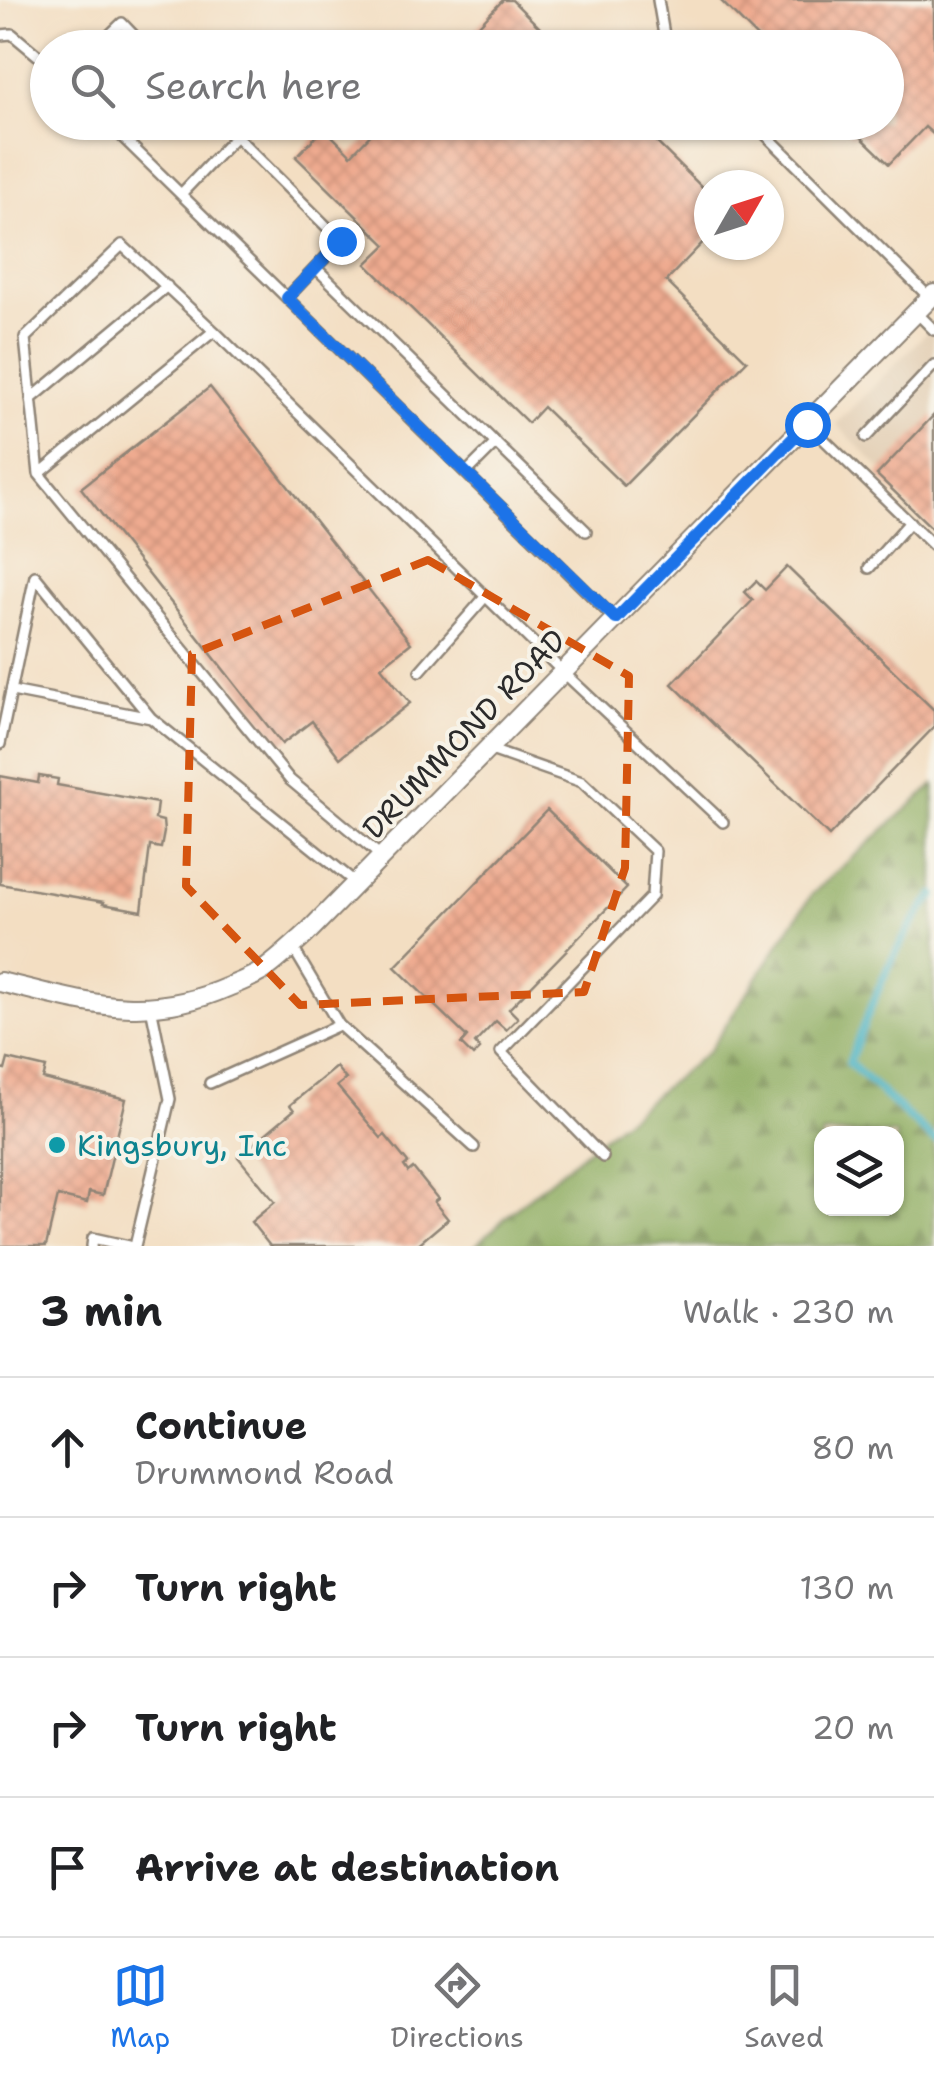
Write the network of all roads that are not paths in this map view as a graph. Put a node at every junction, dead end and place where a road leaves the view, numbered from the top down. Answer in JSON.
{"nodes":[{"id":1,"x":658,"y":0,"type":"edge"},
{"id":2,"x":663,"y":30,"type":"edge"},
{"id":3,"x":0,"y":35,"type":"edge"},
{"id":4,"x":30,"y":49,"type":"edge"},
{"id":5,"x":126,"y":140,"type":"edge"},
{"id":6,"x":232,"y":140,"type":"edge"},
{"id":7,"x":240,"y":140,"type":"edge"},
{"id":8,"x":772,"y":140,"type":"edge"},
{"id":9,"x":181,"y":194,"type":"junction"},
{"id":10,"x":316,"y":268,"type":"junction"},
{"id":11,"x":167,"y":286,"type":"junction"},
{"id":12,"x":932,"y":296,"type":"edge"},
{"id":13,"x":287,"y":298,"type":"junction"},
{"id":14,"x":916,"y":312,"type":"junction"},
{"id":15,"x":934,"y":330,"type":"edge"},
{"id":16,"x":214,"y":331,"type":"junction"},
{"id":17,"x":934,"y":365,"type":"edge"},
{"id":18,"x":32,"y":399,"type":"junction"},
{"id":19,"x":807,"y":424,"type":"junction"},
{"id":20,"x":866,"y":437,"type":"dead end"},
{"id":21,"x":496,"y":443,"type":"junction"},
{"id":22,"x":466,"y":473,"type":"junction"},
{"id":23,"x":39,"y":474,"type":"junction"},
{"id":24,"x":910,"y":522,"type":"junction"},
{"id":25,"x":586,"y":531,"type":"dead end"},
{"id":26,"x":934,"y":546,"type":"edge"},
{"id":27,"x":869,"y":568,"type":"dead end"},
{"id":28,"x":486,"y":596,"type":"junction"},
{"id":29,"x":616,"y":619,"type":"junction"},
{"id":30,"x":420,"y":671,"type":"dead end"},
{"id":31,"x":564,"y":672,"type":"junction"},
{"id":32,"x":12,"y":690,"type":"junction"},
{"id":33,"x":151,"y":718,"type":"junction"},
{"id":34,"x":0,"y":744,"type":"edge"},
{"id":35,"x":488,"y":749,"type":"junction"},
{"id":36,"x":723,"y":822,"type":"dead end"},
{"id":37,"x":382,"y":857,"type":"junction"},
{"id":38,"x":356,"y":883,"type":"junction"},
{"id":39,"x":292,"y":946,"type":"junction"},
{"id":40,"x":0,"y":982,"type":"edge"},
{"id":41,"x":151,"y":1007,"type":"junction"},
{"id":42,"x":338,"y":1025,"type":"junction"},
{"id":43,"x":210,"y":1083,"type":"dead end"},
{"id":44,"x":474,"y":1147,"type":"dead end"},
{"id":45,"x":603,"y":1157,"type":"dead end"},
{"id":46,"x":92,"y":1246,"type":"edge"},
{"id":47,"x":132,"y":1246,"type":"edge"}],
"edges":[{"from":1,"to":2,"type":"lane"},
{"from":3,"to":4,"type":"lane"},
{"from":5,"to":9,"type":"lane"},
{"from":6,"to":9,"type":"lane"},
{"from":7,"to":10,"type":"lane"},
{"from":8,"to":12,"type":"lane"},
{"from":9,"to":13,"type":"lane"},
{"from":10,"to":13,"type":"lane"},
{"from":10,"to":21,"type":"lane"},
{"from":11,"to":16,"type":"lane"},
{"from":11,"to":18,"type":"lane"},
{"from":11,"to":18,"type":"lane"},
{"from":12,"to":14,"type":"street","name":"DRUMMOND ROAD"},
{"from":13,"to":22,"type":"lane"},
{"from":14,"to":15,"type":"lane"},
{"from":14,"to":19,"type":"street","name":"DRUMMOND ROAD"},
{"from":16,"to":23,"type":"lane"},
{"from":16,"to":28,"type":"lane"},
{"from":17,"to":20,"type":"lane"},
{"from":18,"to":23,"type":"lane"},
{"from":19,"to":24,"type":"lane"},
{"from":19,"to":29,"type":"street","name":"DRUMMOND ROAD"},
{"from":21,"to":22,"type":"lane"},
{"from":21,"to":25,"type":"lane"},
{"from":22,"to":29,"type":"lane"},
{"from":23,"to":37,"type":"lane"},
{"from":24,"to":26,"type":"lane"},
{"from":24,"to":27,"type":"lane"},
{"from":28,"to":30,"type":"lane"},
{"from":28,"to":31,"type":"lane"},
{"from":29,"to":31,"type":"street","name":"DRUMMOND ROAD"},
{"from":31,"to":35,"type":"street","name":"DRUMMOND ROAD"},
{"from":31,"to":36,"type":"lane"},
{"from":32,"to":33,"type":"lane"},
{"from":32,"to":33,"type":"lane"},
{"from":32,"to":34,"type":"lane"},
{"from":33,"to":38,"type":"lane"},
{"from":35,"to":37,"type":"street","name":"DRUMMOND ROAD"},
{"from":35,"to":45,"type":"lane"},
{"from":37,"to":38,"type":"street","name":"DRUMMOND ROAD"},
{"from":38,"to":39,"type":"street","name":"DRUMMOND ROAD"},
{"from":39,"to":41,"type":"street","name":"DRUMMOND ROAD"},
{"from":39,"to":42,"type":"lane"},
{"from":40,"to":41,"type":"street","name":"DRUMMOND ROAD"},
{"from":41,"to":47,"type":"lane"},
{"from":42,"to":43,"type":"lane"},
{"from":42,"to":44,"type":"lane"},
{"from":46,"to":47,"type":"lane"}]}
